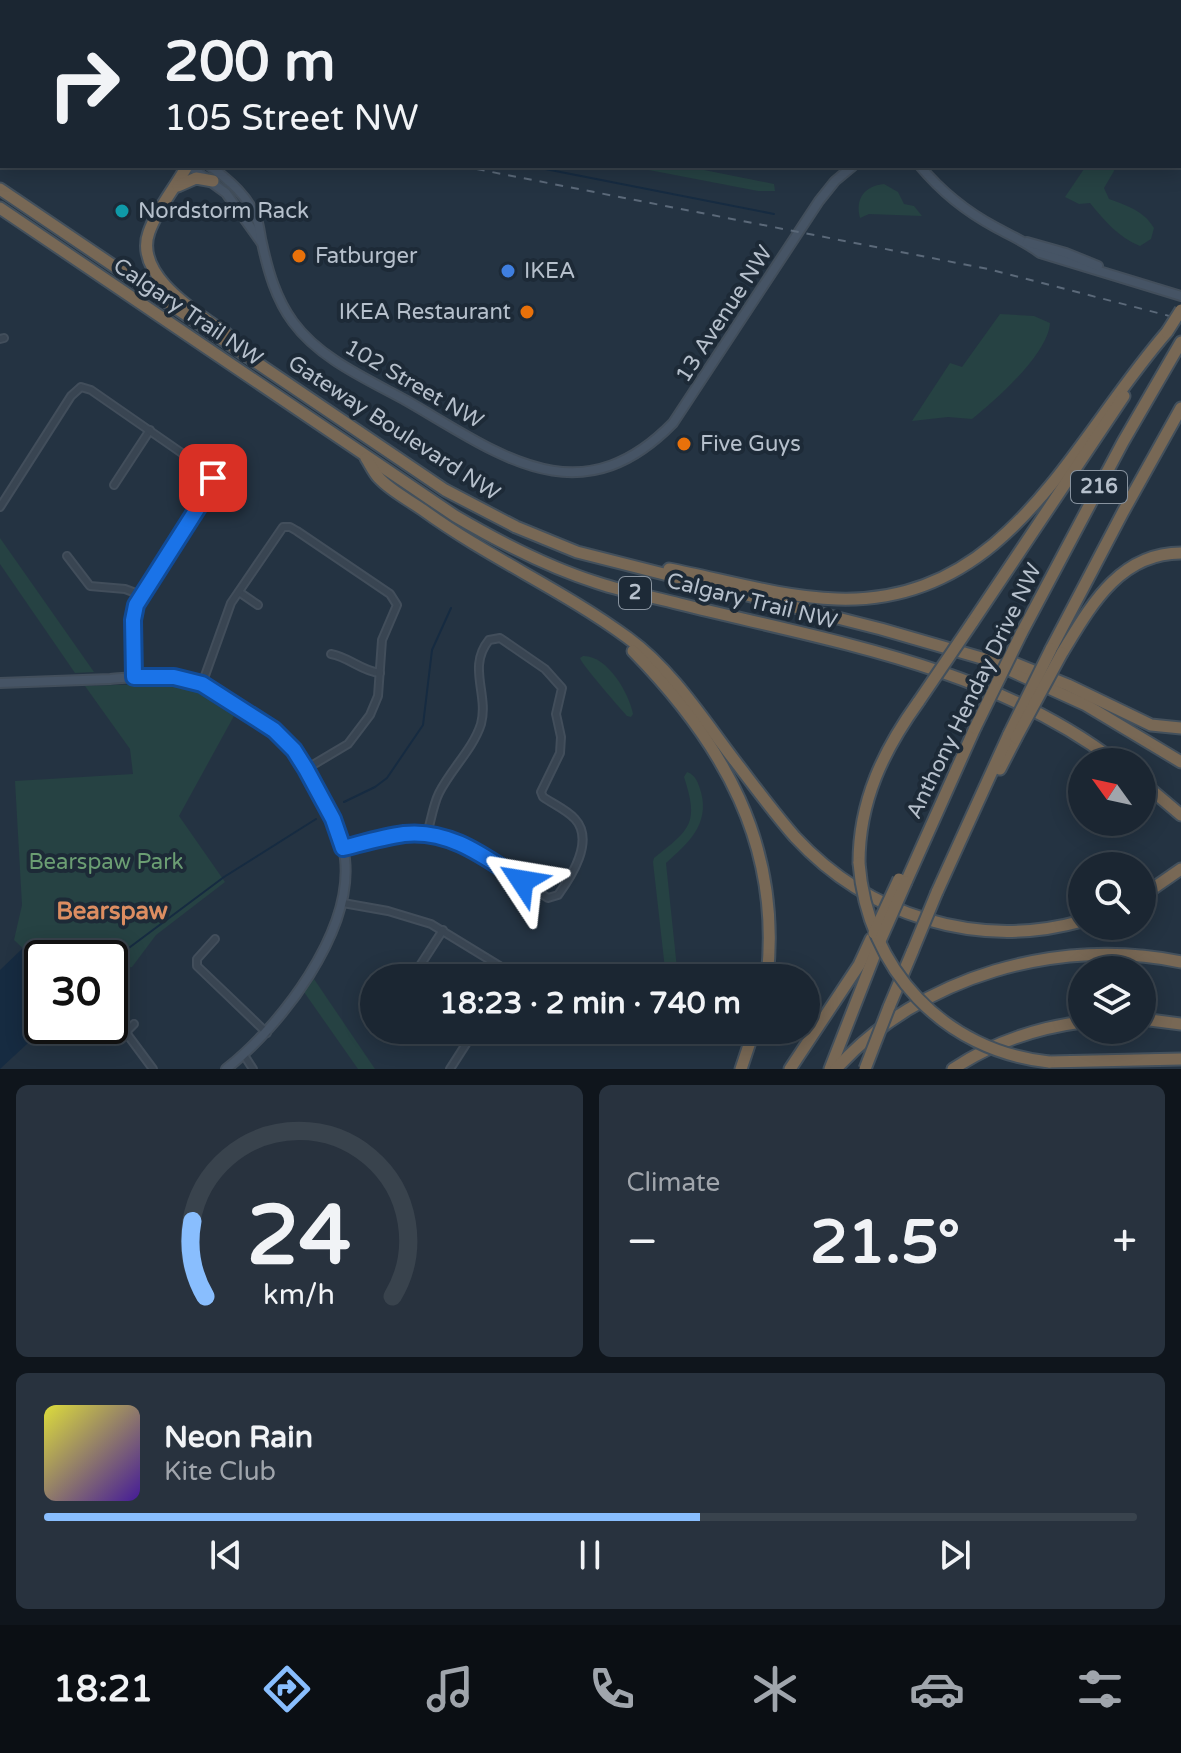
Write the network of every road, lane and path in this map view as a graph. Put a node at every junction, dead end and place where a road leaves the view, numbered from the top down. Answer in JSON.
{"nodes":[{"id":1,"x":187,"y":168,"type":"edge"},
{"id":2,"x":191,"y":168,"type":"edge"},
{"id":3,"x":212,"y":168,"type":"edge"},
{"id":4,"x":851,"y":168,"type":"edge"},
{"id":5,"x":922,"y":168,"type":"edge"},
{"id":6,"x":213,"y":181,"type":"junction"},
{"id":7,"x":0,"y":189,"type":"edge"},
{"id":8,"x":175,"y":189,"type":"junction"},
{"id":9,"x":0,"y":210,"type":"edge"},
{"id":10,"x":262,"y":242,"type":"junction"},
{"id":11,"x":1181,"y":296,"type":"edge"},
{"id":12,"x":1181,"y":310,"type":"edge"},
{"id":13,"x":1167,"y":332,"type":"junction"},
{"id":14,"x":1181,"y":342,"type":"edge"},
{"id":15,"x":264,"y":368,"type":"junction"},
{"id":16,"x":1181,"y":408,"type":"edge"},
{"id":17,"x":1181,"y":420,"type":"edge"},
{"id":18,"x":150,"y":430,"type":"junction"},
{"id":19,"x":364,"y":455,"type":"junction"},
{"id":20,"x":1153,"y":458,"type":"junction"},
{"id":21,"x":610,"y":465,"type":"joint"},
{"id":22,"x":114,"y":485,"type":"dead end"},
{"id":23,"x":0,"y":507,"type":"edge"},
{"id":24,"x":1181,"y":553,"type":"edge"},
{"id":25,"x":67,"y":556,"type":"dead end"},
{"id":26,"x":607,"y":561,"type":"junction"},
{"id":27,"x":239,"y":592,"type":"junction"},
{"id":28,"x":141,"y":595,"type":"junction"},
{"id":29,"x":258,"y":605,"type":"dead end"},
{"id":30,"x":608,"y":624,"type":"junction"},
{"id":31,"x":881,"y":629,"type":"junction"},
{"id":32,"x":1057,"y":651,"type":"junction"},
{"id":33,"x":331,"y":654,"type":"dead end"},
{"id":34,"x":380,"y":673,"type":"junction"},
{"id":35,"x":134,"y":677,"type":"junction"},
{"id":36,"x":0,"y":683,"type":"edge"},
{"id":37,"x":202,"y":684,"type":"junction"},
{"id":38,"x":1181,"y":728,"type":"edge"},
{"id":39,"x":1095,"y":748,"type":"edge"},
{"id":40,"x":1181,"y":762,"type":"edge"},
{"id":41,"x":306,"y":769,"type":"junction"},
{"id":42,"x":1156,"y":794,"type":"edge"},
{"id":43,"x":1181,"y":815,"type":"edge"},
{"id":44,"x":427,"y":834,"type":"junction"},
{"id":45,"x":343,"y":848,"type":"junction"},
{"id":46,"x":1181,"y":869,"type":"edge"},
{"id":47,"x":1156,"y":886,"type":"edge"},
{"id":48,"x":343,"y":903,"type":"junction"},
{"id":49,"x":1068,"y":924,"type":"edge"},
{"id":50,"x":443,"y":930,"type":"junction"},
{"id":51,"x":215,"y":939,"type":"dead end"},
{"id":52,"x":876,"y":940,"type":"junction"},
{"id":53,"x":1181,"y":962,"type":"edge"},
{"id":54,"x":421,"y":964,"type":"edge"},
{"id":55,"x":497,"y":964,"type":"edge"},
{"id":56,"x":769,"y":964,"type":"edge"},
{"id":57,"x":1156,"y":1021,"type":"edge"},
{"id":58,"x":134,"y":1024,"type":"dead end"},
{"id":59,"x":1181,"y":1024,"type":"edge"},
{"id":60,"x":1068,"y":1025,"type":"edge"},
{"id":61,"x":267,"y":1033,"type":"junction"},
{"id":62,"x":466,"y":1044,"type":"edge"},
{"id":63,"x":749,"y":1044,"type":"edge"},
{"id":64,"x":244,"y":1055,"type":"junction"},
{"id":65,"x":1181,"y":1059,"type":"edge"},
{"id":66,"x":153,"y":1069,"type":"edge"},
{"id":67,"x":226,"y":1069,"type":"edge"},
{"id":68,"x":253,"y":1069,"type":"edge"},
{"id":69,"x":450,"y":1069,"type":"edge"},
{"id":70,"x":741,"y":1069,"type":"edge"},
{"id":71,"x":790,"y":1069,"type":"edge"},
{"id":72,"x":830,"y":1069,"type":"edge"},
{"id":73,"x":836,"y":1069,"type":"edge"},
{"id":74,"x":865,"y":1069,"type":"edge"},
{"id":75,"x":953,"y":1069,"type":"edge"}],
"edges":[{"from":1,"to":8,"type":"highway"},
{"from":2,"to":6,"type":"street","name":"102 Street NW"},
{"from":3,"to":10,"type":"street","name":"102 Street NW"},
{"from":4,"to":21,"type":"street","name":"13 Avenue NW"},
{"from":5,"to":11,"type":"street"},
{"from":6,"to":8,"type":"highway"},
{"from":6,"to":10,"type":"street","name":"102 Street NW"},
{"from":7,"to":15,"type":"highway","name":"Gateway Boulevard NW","number":"2"},
{"from":8,"to":15,"type":"highway"},
{"from":9,"to":19,"type":"highway","name":"Calgary Trail NW","number":"2"},
{"from":10,"to":21,"type":"street","name":"102 Street NW"},
{"from":12,"to":13,"type":"highway","bridge":true},
{"from":13,"to":26,"type":"highway"},
{"from":13,"to":65,"type":"highway","bridge":true},
{"from":14,"to":52,"type":"highway","name":"Anthony Henday Drive NW","number":"216","bridge":true},
{"from":15,"to":26,"type":"highway","name":"Gateway Boulevard NW","number":"2"},
{"from":16,"to":20,"type":"highway","number":"216"},
{"from":17,"to":20,"type":"highway"},
{"from":18,"to":22,"type":"street"},
{"from":18,"to":23,"type":"street"},
{"from":18,"to":28,"type":"street"},
{"from":19,"to":30,"type":"highway"},
{"from":19,"to":39,"type":"highway","name":"Calgary Trail NW","number":"2"},
{"from":20,"to":32,"type":"highway","number":"216"},
{"from":24,"to":32,"type":"highway"},
{"from":25,"to":28,"type":"street"},
{"from":26,"to":31,"type":"highway","name":"Gateway Boulevard NW","number":"2"},
{"from":27,"to":29,"type":"street"},
{"from":27,"to":34,"type":"street"},
{"from":27,"to":37,"type":"street"},
{"from":28,"to":35,"type":"street"},
{"from":30,"to":49,"type":"highway"},
{"from":30,"to":56,"type":"highway"},
{"from":31,"to":38,"type":"highway"},
{"from":31,"to":40,"type":"highway","name":"Gateway Boulevard NW","number":"2"},
{"from":32,"to":74,"type":"highway","bridge":true},
{"from":33,"to":34,"type":"street"},
{"from":34,"to":41,"type":"street"},
{"from":35,"to":36,"type":"street"},
{"from":35,"to":37,"type":"street"},
{"from":37,"to":41,"type":"street"},
{"from":41,"to":45,"type":"street"},
{"from":42,"to":43,"type":"highway"},
{"from":44,"to":44,"type":"street"},
{"from":44,"to":45,"type":"street"},
{"from":45,"to":48,"type":"street"},
{"from":46,"to":47,"type":"highway"},
{"from":48,"to":50,"type":"street"},
{"from":48,"to":61,"type":"street"},
{"from":50,"to":54,"type":"street"},
{"from":50,"to":55,"type":"street"},
{"from":51,"to":61,"type":"street"},
{"from":52,"to":71,"type":"highway"},
{"from":52,"to":72,"type":"highway","name":"Anthony Henday Drive NW","number":"216"},
{"from":53,"to":73,"type":"highway"},
{"from":57,"to":59,"type":"highway"},
{"from":58,"to":66,"type":"street"},
{"from":60,"to":75,"type":"highway"},
{"from":61,"to":64,"type":"street"},
{"from":62,"to":69,"type":"street"},
{"from":63,"to":70,"type":"highway"},
{"from":64,"to":67,"type":"street"},
{"from":64,"to":68,"type":"street"}]}
